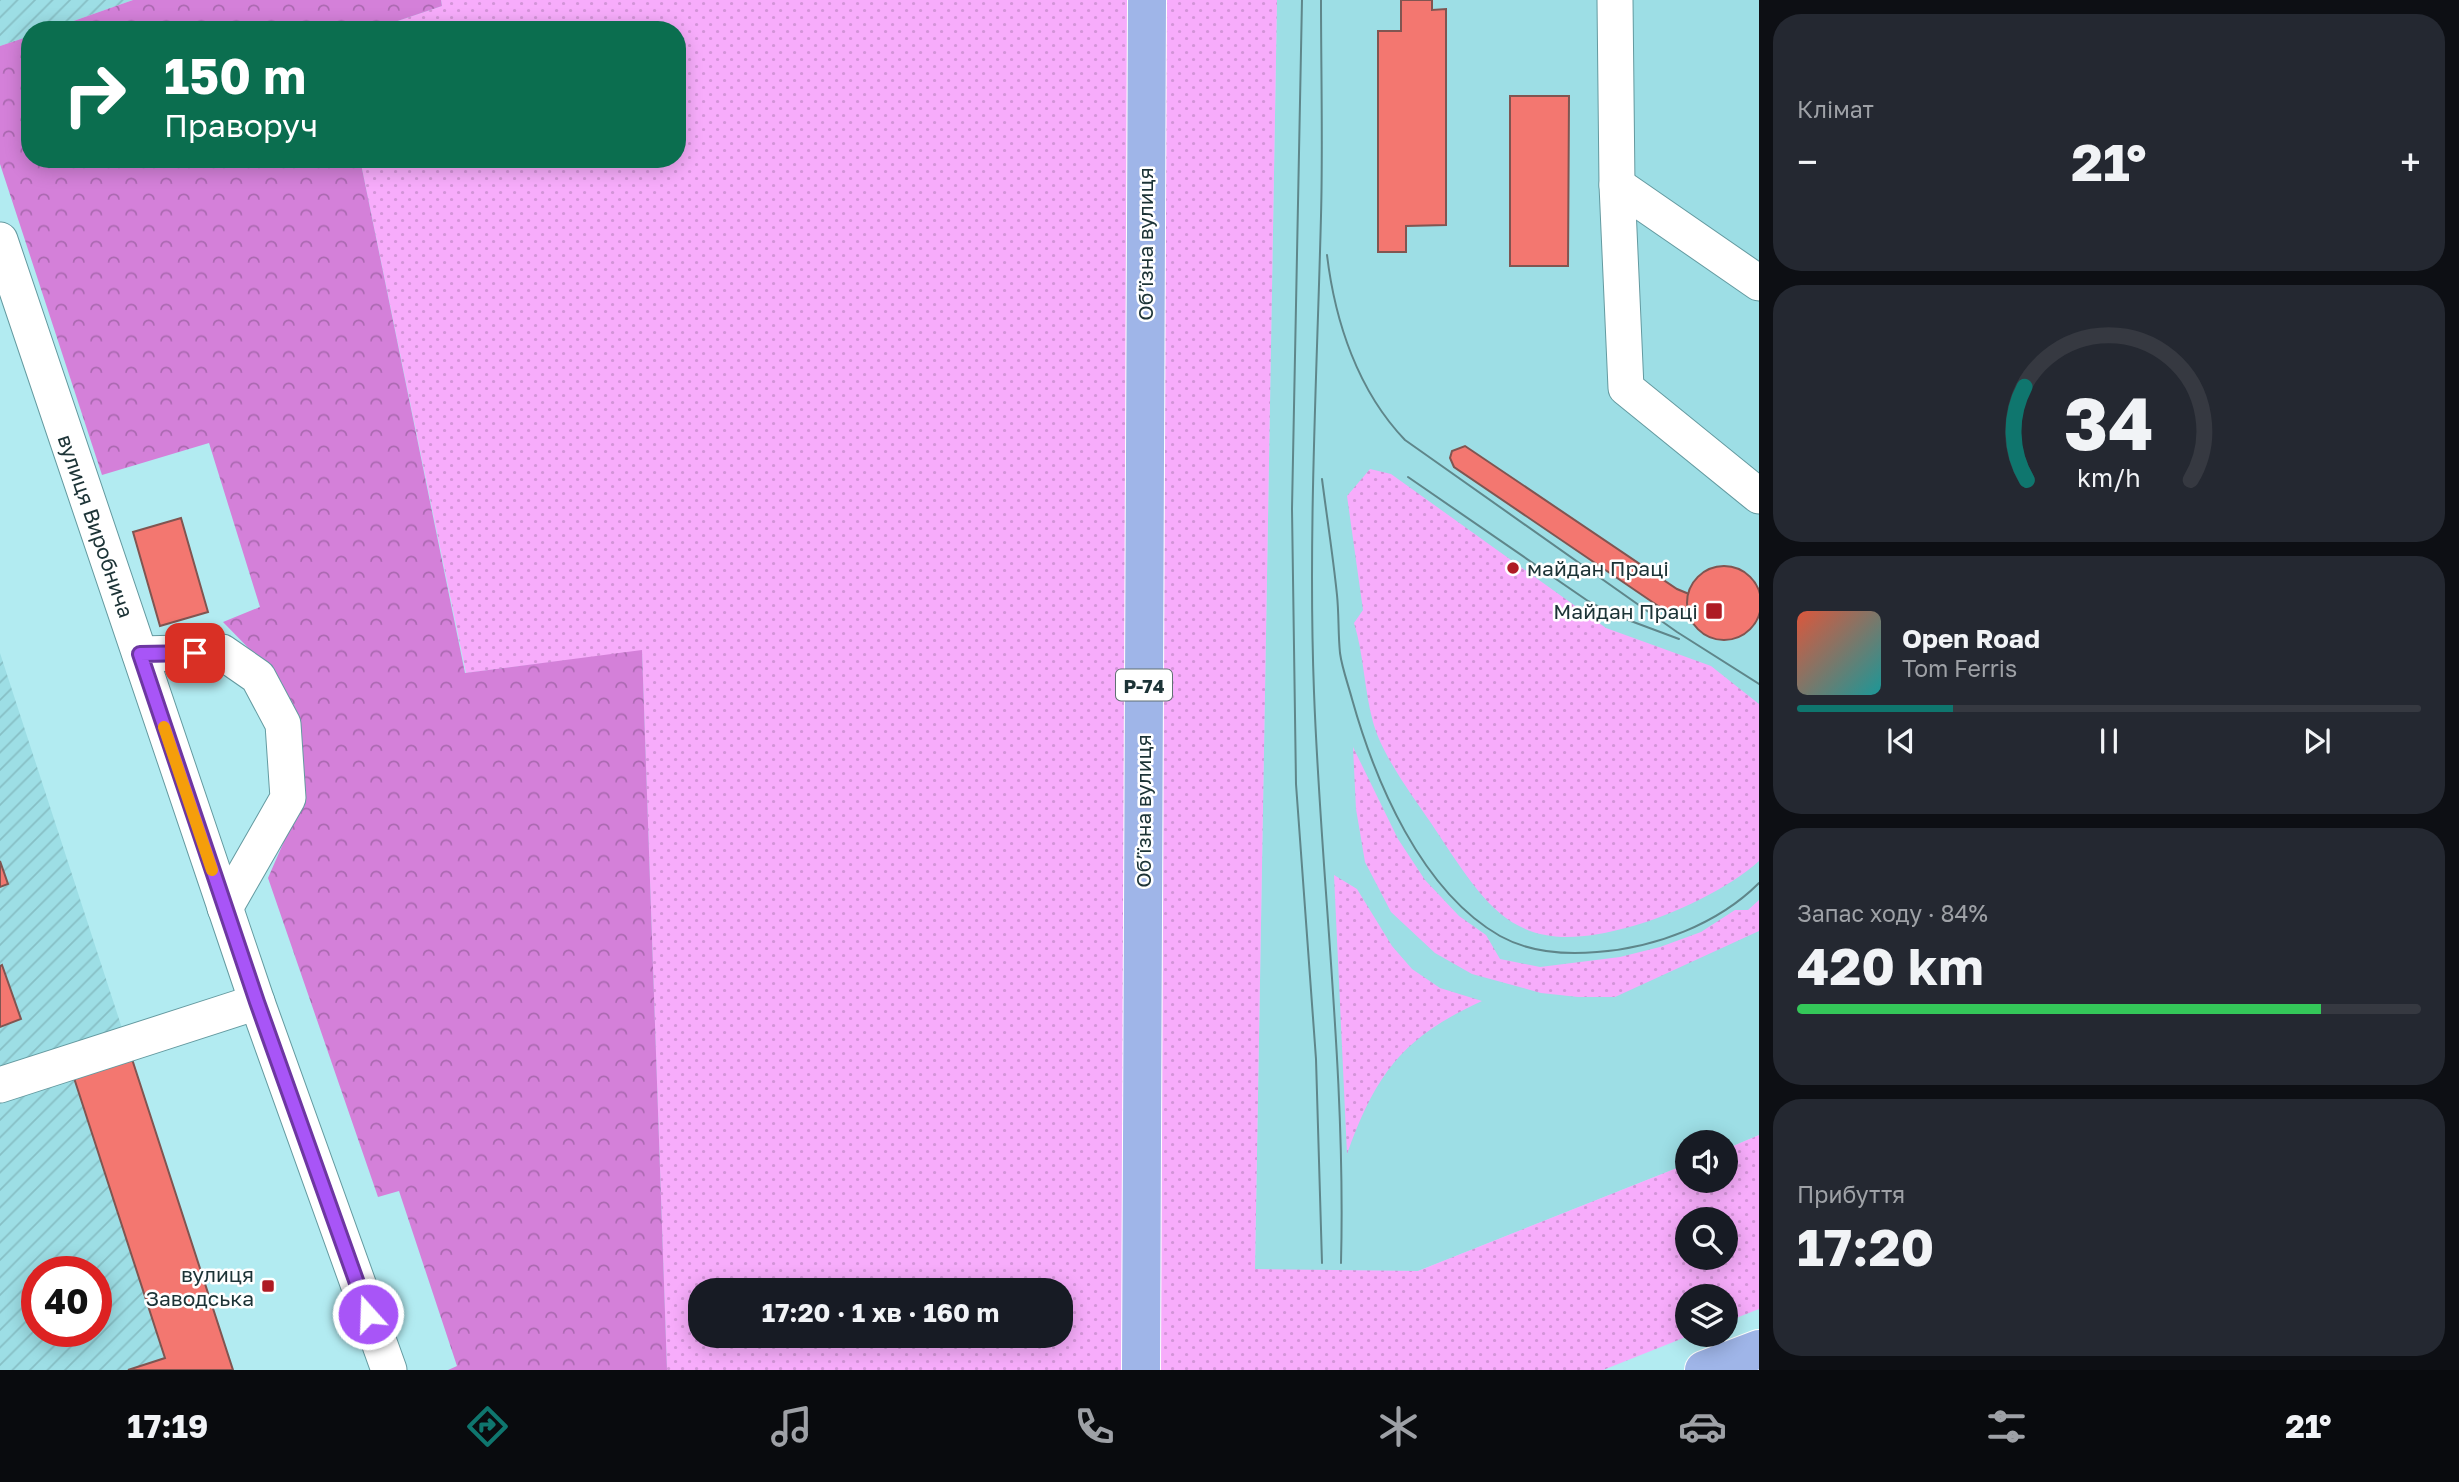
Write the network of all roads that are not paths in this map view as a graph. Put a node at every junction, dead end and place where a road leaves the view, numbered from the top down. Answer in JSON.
{"nodes":[{"id":1,"x":1146,"y":0,"type":"edge"},
{"id":2,"x":1615,"y":0,"type":"edge"},
{"id":3,"x":1617,"y":185,"type":"junction"},
{"id":4,"x":0,"y":240,"type":"edge"},
{"id":5,"x":1759,"y":283,"type":"edge"},
{"id":6,"x":1759,"y":496,"type":"edge"},
{"id":7,"x":140,"y":654,"type":"junction"},
{"id":8,"x":225,"y":908,"type":"junction"},
{"id":9,"x":257,"y":1002,"type":"junction"},
{"id":10,"x":0,"y":1085,"type":"edge"},
{"id":11,"x":1759,"y":1349,"type":"edge"},
{"id":12,"x":387,"y":1369,"type":"edge"},
{"id":13,"x":1141,"y":1370,"type":"edge"},
{"id":14,"x":1704,"y":1370,"type":"edge"}],
"edges":[{"from":1,"to":13,"type":"main road","name":"Обʼїзна вулиця","number":"Р-74"},
{"from":2,"to":3,"type":"street"},
{"from":3,"to":5,"type":"street"},
{"from":3,"to":6,"type":"street"},
{"from":4,"to":7,"type":"street","name":"вулиця Виробнича"},
{"from":7,"to":8,"type":"street","name":"вулиця Виробнича"},
{"from":7,"to":8,"type":"street"},
{"from":8,"to":9,"type":"street","name":"вулиця Виробнича"},
{"from":9,"to":10,"type":"street"},
{"from":9,"to":12,"type":"street","name":"вулиця Виробнича"},
{"from":11,"to":14,"type":"main road"}]}
